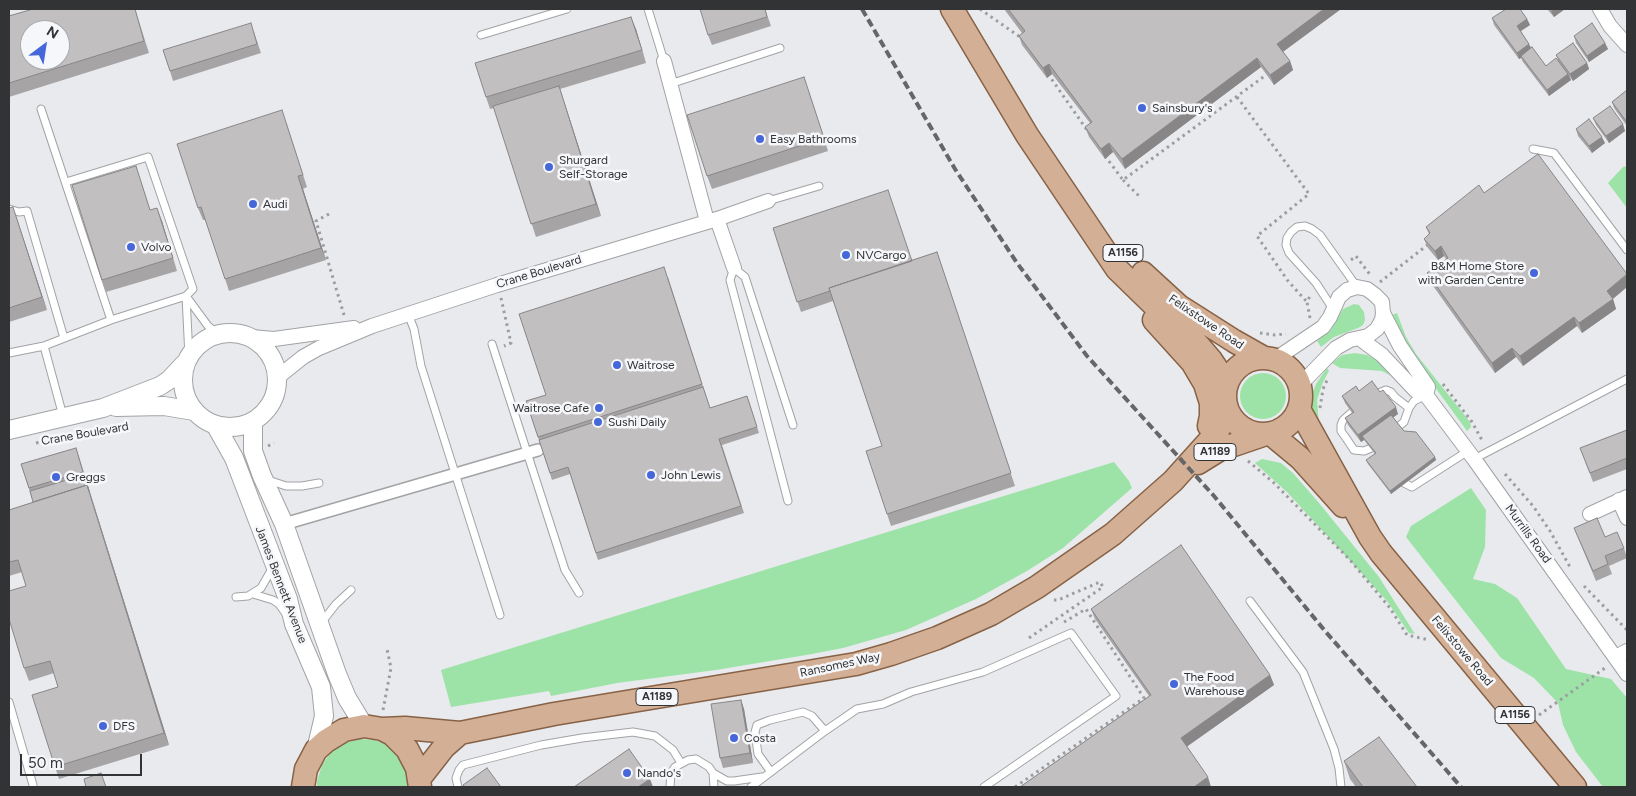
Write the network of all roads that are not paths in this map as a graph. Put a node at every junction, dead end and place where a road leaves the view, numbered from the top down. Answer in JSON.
{"nodes":[{"id":1,"x":566,"y":9,"type":"edge"},
{"id":2,"x":648,"y":9,"type":"edge"},
{"id":3,"x":952,"y":9,"type":"edge"},
{"id":4,"x":1600,"y":9,"type":"edge"},
{"id":5,"x":481,"y":35,"type":"dead end"},
{"id":6,"x":1627,"y":45,"type":"edge"},
{"id":7,"x":780,"y":48,"type":"dead end"},
{"id":8,"x":664,"y":61,"type":"joint"},
{"id":9,"x":670,"y":84,"type":"junction"},
{"id":10,"x":41,"y":109,"type":"dead end"},
{"id":11,"x":1533,"y":149,"type":"dead end"},
{"id":12,"x":1050,"y":171,"type":"junction"},
{"id":13,"x":66,"y":182,"type":"junction"},
{"id":14,"x":819,"y":186,"type":"dead end"},
{"id":15,"x":768,"y":201,"type":"joint"},
{"id":16,"x":9,"y":207,"type":"edge"},
{"id":17,"x":712,"y":220,"type":"junction"},
{"id":18,"x":1627,"y":250,"type":"edge"},
{"id":19,"x":734,"y":268,"type":"junction"},
{"id":20,"x":1117,"y":269,"type":"junction"},
{"id":21,"x":1362,"y":288,"type":"junction"},
{"id":22,"x":186,"y":296,"type":"junction"},
{"id":23,"x":1333,"y":309,"type":"junction"},
{"id":24,"x":408,"y":313,"type":"junction"},
{"id":25,"x":1383,"y":313,"type":"junction"},
{"id":26,"x":111,"y":320,"type":"junction"},
{"id":27,"x":372,"y":326,"type":"junction"},
{"id":28,"x":218,"y":334,"type":"junction"},
{"id":29,"x":251,"y":337,"type":"junction"},
{"id":30,"x":64,"y":338,"type":"junction"},
{"id":31,"x":1359,"y":338,"type":"junction"},
{"id":32,"x":44,"y":346,"type":"junction"},
{"id":33,"x":494,"y":347,"type":"road end"},
{"id":34,"x":9,"y":353,"type":"edge"},
{"id":35,"x":1269,"y":359,"type":"junction"},
{"id":36,"x":187,"y":360,"type":"junction"},
{"id":37,"x":278,"y":377,"type":"junction"},
{"id":38,"x":1627,"y":379,"type":"edge"},
{"id":39,"x":1227,"y":384,"type":"junction"},
{"id":40,"x":1300,"y":385,"type":"junction"},
{"id":41,"x":1379,"y":393,"type":"edge"},
{"id":42,"x":1426,"y":395,"type":"junction"},
{"id":43,"x":103,"y":408,"type":"junction"},
{"id":44,"x":1409,"y":408,"type":"junction"},
{"id":45,"x":1299,"y":409,"type":"junction"},
{"id":46,"x":1227,"y":410,"type":"junction"},
{"id":47,"x":194,"y":411,"type":"junction"},
{"id":48,"x":1352,"y":412,"type":"edge"},
{"id":49,"x":63,"y":416,"type":"junction"},
{"id":50,"x":254,"y":422,"type":"junction"},
{"id":51,"x":793,"y":424,"type":"dead end"},
{"id":52,"x":216,"y":426,"type":"junction"},
{"id":53,"x":9,"y":430,"type":"edge"},
{"id":54,"x":1267,"y":434,"type":"junction"},
{"id":55,"x":1390,"y":434,"type":"edge"},
{"id":56,"x":1383,"y":440,"type":"edge"},
{"id":57,"x":1376,"y":446,"type":"junction"},
{"id":58,"x":533,"y":452,"type":"junction"},
{"id":59,"x":1381,"y":454,"type":"edge"},
{"id":60,"x":1471,"y":455,"type":"junction"},
{"id":61,"x":1195,"y":457,"type":"junction"},
{"id":62,"x":1392,"y":469,"type":"edge"},
{"id":63,"x":455,"y":474,"type":"junction"},
{"id":64,"x":262,"y":476,"type":"junction"},
{"id":65,"x":1173,"y":481,"type":"junction"},
{"id":66,"x":319,"y":483,"type":"dead end"},
{"id":67,"x":1623,"y":499,"type":"edge"},
{"id":68,"x":788,"y":501,"type":"dead end"},
{"id":69,"x":1590,"y":514,"type":"dead end"},
{"id":70,"x":1627,"y":518,"type":"edge"},
{"id":71,"x":284,"y":524,"type":"junction"},
{"id":72,"x":1370,"y":536,"type":"junction"},
{"id":73,"x":274,"y":564,"type":"junction"},
{"id":74,"x":351,"y":590,"type":"dead end"},
{"id":75,"x":579,"y":593,"type":"dead end"},
{"id":76,"x":254,"y":594,"type":"junction"},
{"id":77,"x":236,"y":597,"type":"dead end"},
{"id":78,"x":1250,"y":601,"type":"dead end"},
{"id":79,"x":500,"y":615,"type":"dead end"},
{"id":80,"x":294,"y":624,"type":"junction"},
{"id":81,"x":320,"y":625,"type":"junction"},
{"id":82,"x":1621,"y":656,"type":"edge"},
{"id":83,"x":1627,"y":674,"type":"edge"},
{"id":84,"x":9,"y":702,"type":"edge"},
{"id":85,"x":376,"y":722,"type":"junction"},
{"id":86,"x":825,"y":730,"type":"junction"},
{"id":87,"x":460,"y":733,"type":"junction"},
{"id":88,"x":680,"y":762,"type":"junction"},
{"id":89,"x":309,"y":769,"type":"edge"},
{"id":90,"x":771,"y":772,"type":"junction"},
{"id":91,"x":713,"y":773,"type":"junction"},
{"id":92,"x":762,"y":777,"type":"junction"},
{"id":93,"x":420,"y":783,"type":"edge"},
{"id":94,"x":33,"y":785,"type":"dead end"},
{"id":95,"x":293,"y":787,"type":"edge"},
{"id":96,"x":458,"y":787,"type":"edge"},
{"id":97,"x":670,"y":787,"type":"edge"},
{"id":98,"x":714,"y":787,"type":"edge"},
{"id":99,"x":751,"y":787,"type":"edge"},
{"id":100,"x":984,"y":787,"type":"edge"},
{"id":101,"x":1340,"y":787,"type":"edge"},
{"id":102,"x":1576,"y":787,"type":"edge"}],
"edges":[{"from":1,"to":5,"type":"lane"},
{"from":2,"to":8,"type":"lane"},
{"from":3,"to":12,"type":"main road","name":"Felixstowe Road","number":"A1156"},
{"from":4,"to":6,"type":"street"},
{"from":7,"to":9,"type":"lane"},
{"from":8,"to":9,"type":"street"},
{"from":9,"to":17,"type":"street"},
{"from":10,"to":13,"type":"lane"},
{"from":11,"to":18,"type":"lane"},
{"from":12,"to":20,"type":"main road","name":"Felixstowe Road","number":"A1156"},
{"from":12,"to":35,"type":"main road","name":"Felixstowe Road","number":"A1156"},
{"from":13,"to":22,"type":"lane"},
{"from":13,"to":26,"type":"lane"},
{"from":14,"to":15,"type":"lane"},
{"from":15,"to":17,"type":"street","name":"Crane Boulevard"},
{"from":16,"to":30,"type":"lane"},
{"from":17,"to":19,"type":"street"},
{"from":17,"to":24,"type":"street","name":"Crane Boulevard"},
{"from":19,"to":51,"type":"lane"},
{"from":19,"to":68,"type":"lane"},
{"from":20,"to":39,"type":"main road","name":"Felixstowe Road","number":"A1156"},
{"from":20,"to":61,"type":"main road"},
{"from":21,"to":23,"type":"street"},
{"from":21,"to":23,"type":"lane"},
{"from":21,"to":25,"type":"street","name":"Murrills Road"},
{"from":22,"to":26,"type":"lane"},
{"from":22,"to":28,"type":"lane"},
{"from":22,"to":36,"type":"lane"},
{"from":23,"to":35,"type":"street"},
{"from":24,"to":27,"type":"street","name":"Crane Boulevard"},
{"from":24,"to":63,"type":"lane"},
{"from":25,"to":31,"type":"street"},
{"from":25,"to":42,"type":"street","name":"Murrills Road"},
{"from":26,"to":30,"type":"lane"},
{"from":27,"to":29,"type":"street","name":"Crane Boulevard"},
{"from":27,"to":37,"type":"street","name":"Crane Boulevard"},
{"from":28,"to":29,"type":"street"},
{"from":28,"to":36,"type":"street"},
{"from":29,"to":37,"type":"street"},
{"from":30,"to":32,"type":"lane"},
{"from":31,"to":40,"type":"street"},
{"from":31,"to":42,"type":"street","name":"Murrills Road"},
{"from":32,"to":34,"type":"lane"},
{"from":32,"to":49,"type":"lane"},
{"from":33,"to":58,"type":"lane"},
{"from":35,"to":39,"type":"main road"},
{"from":35,"to":40,"type":"main road"},
{"from":36,"to":43,"type":"street","name":"Crane Boulevard"},
{"from":36,"to":47,"type":"street"},
{"from":37,"to":50,"type":"street"},
{"from":38,"to":60,"type":"lane"},
{"from":39,"to":46,"type":"main road"},
{"from":40,"to":45,"type":"main road"},
{"from":41,"to":44,"type":"lane"},
{"from":42,"to":44,"type":"lane"},
{"from":42,"to":60,"type":"street","name":"Murrills Road"},
{"from":43,"to":47,"type":"street","name":"Crane Boulevard"},
{"from":43,"to":49,"type":"street","name":"Crane Boulevard"},
{"from":44,"to":55,"type":"lane"},
{"from":45,"to":54,"type":"main road"},
{"from":45,"to":72,"type":"main road","name":"Felixstowe Road","number":"A1156"},
{"from":46,"to":54,"type":"main road"},
{"from":46,"to":61,"type":"main road","name":"Ransomes Way","number":"A1189"},
{"from":47,"to":52,"type":"street"},
{"from":48,"to":57,"type":"lane"},
{"from":49,"to":53,"type":"street","name":"Crane Boulevard"},
{"from":50,"to":52,"type":"street"},
{"from":50,"to":64,"type":"street","name":"James Bennett Avenue"},
{"from":52,"to":73,"type":"street","name":"James Bennett Avenue"},
{"from":54,"to":65,"type":"main road","name":"Ransomes Way","number":"A1189"},
{"from":54,"to":72,"type":"main road","name":"Felixstowe Road","number":"A1156"},
{"from":56,"to":57,"type":"lane"},
{"from":57,"to":59,"type":"lane"},
{"from":58,"to":63,"type":"street"},
{"from":58,"to":75,"type":"lane"},
{"from":60,"to":62,"type":"lane"},
{"from":60,"to":82,"type":"street","name":"Murrills Road"},
{"from":61,"to":65,"type":"main road","name":"Ransomes Way","number":"A1189"},
{"from":63,"to":71,"type":"street"},
{"from":63,"to":79,"type":"lane"},
{"from":64,"to":66,"type":"lane"},
{"from":64,"to":71,"type":"street","name":"James Bennett Avenue"},
{"from":65,"to":87,"type":"main road","name":"Ransomes Way","number":"A1189"},
{"from":67,"to":69,"type":"street"},
{"from":67,"to":70,"type":"street"},
{"from":71,"to":81,"type":"street","name":"James Bennett Avenue"},
{"from":72,"to":102,"type":"main road","name":"Felixstowe Road","number":"A1156"},
{"from":73,"to":76,"type":"lane"},
{"from":73,"to":80,"type":"street","name":"James Bennett Avenue"},
{"from":74,"to":81,"type":"lane"},
{"from":76,"to":77,"type":"lane"},
{"from":76,"to":80,"type":"lane"},
{"from":78,"to":101,"type":"lane"},
{"from":80,"to":89,"type":"street","name":"James Bennett Avenue"},
{"from":81,"to":85,"type":"street","name":"James Bennett Avenue"},
{"from":82,"to":83,"type":"street","name":"Murrills Road"},
{"from":84,"to":94,"type":"lane"},
{"from":85,"to":87,"type":"main road","name":"Ransomes Way","number":"A1189"},
{"from":85,"to":89,"type":"main road","name":"Ransomes Way"},
{"from":85,"to":93,"type":"main road"},
{"from":86,"to":90,"type":"lane"},
{"from":86,"to":90,"type":"lane"},
{"from":86,"to":100,"type":"lane"},
{"from":87,"to":93,"type":"main road"},
{"from":88,"to":91,"type":"lane"},
{"from":88,"to":96,"type":"lane"},
{"from":88,"to":97,"type":"lane"},
{"from":89,"to":95,"type":"main road"},
{"from":90,"to":92,"type":"lane"},
{"from":91,"to":92,"type":"lane"},
{"from":91,"to":98,"type":"lane"},
{"from":92,"to":99,"type":"lane"}]}
